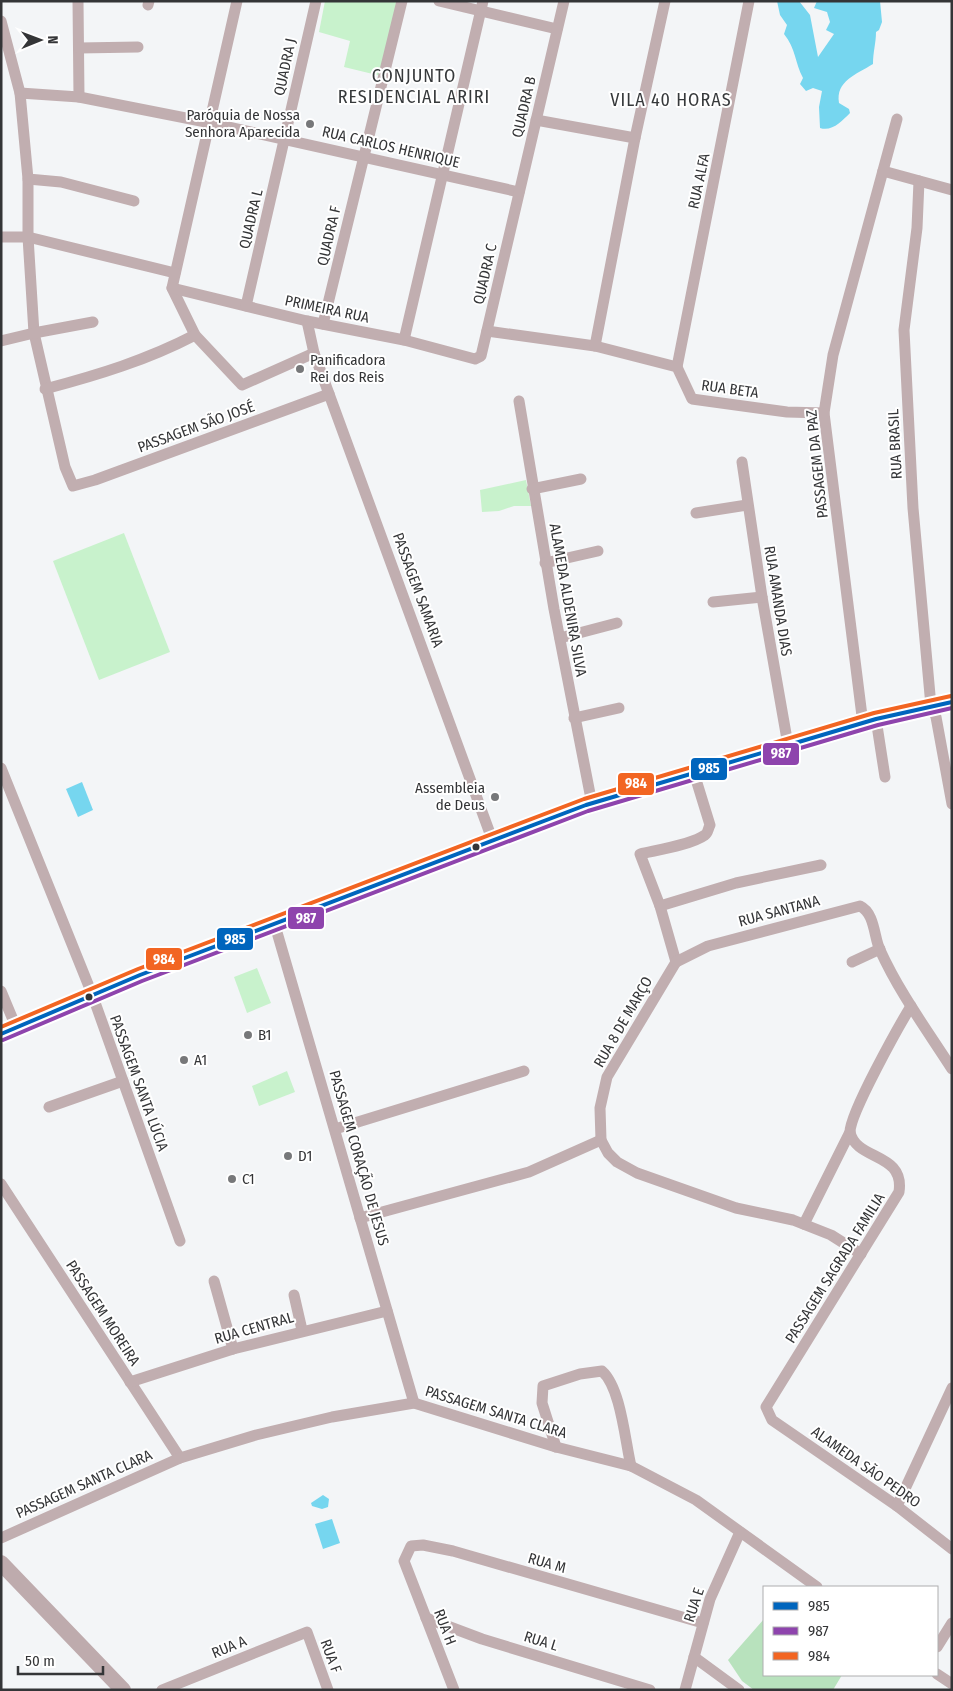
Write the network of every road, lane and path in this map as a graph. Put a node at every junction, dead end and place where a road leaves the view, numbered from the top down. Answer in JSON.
{"nodes":[{"id":1,"x":78,"y":1,"type":"edge"},
{"id":2,"x":237,"y":1,"type":"edge"},
{"id":3,"x":316,"y":1,"type":"edge"},
{"id":4,"x":402,"y":1,"type":"edge"},
{"id":5,"x":440,"y":1,"type":"edge"},
{"id":6,"x":564,"y":1,"type":"edge"},
{"id":7,"x":665,"y":1,"type":"edge"},
{"id":8,"x":749,"y":1,"type":"edge"},
{"id":9,"x":482,"y":6,"type":"edge"},
{"id":10,"x":1,"y":21,"type":"edge"},
{"id":11,"x":558,"y":29,"type":"junction"},
{"id":12,"x":138,"y":47,"type":"dead end"},
{"id":13,"x":79,"y":48,"type":"junction"},
{"id":14,"x":20,"y":93,"type":"junction"},
{"id":15,"x":78,"y":96,"type":"junction"},
{"id":16,"x":897,"y":119,"type":"dead end"},
{"id":17,"x":536,"y":120,"type":"junction"},
{"id":18,"x":211,"y":123,"type":"junction"},
{"id":19,"x":285,"y":138,"type":"junction"},
{"id":20,"x":635,"y":138,"type":"junction"},
{"id":21,"x":364,"y":156,"type":"junction"},
{"id":22,"x":883,"y":171,"type":"junction"},
{"id":23,"x":443,"y":174,"type":"junction"},
{"id":24,"x":28,"y":179,"type":"junction"},
{"id":25,"x":919,"y":181,"type":"junction"},
{"id":26,"x":952,"y":190,"type":"edge"},
{"id":27,"x":519,"y":192,"type":"junction"},
{"id":28,"x":134,"y":201,"type":"dead end"},
{"id":29,"x":1,"y":237,"type":"edge"},
{"id":30,"x":28,"y":237,"type":"junction"},
{"id":31,"x":174,"y":273,"type":"junction"},
{"id":32,"x":172,"y":288,"type":"junction"},
{"id":33,"x":246,"y":306,"type":"junction"},
{"id":34,"x":307,"y":321,"type":"junction"},
{"id":35,"x":93,"y":322,"type":"dead end"},
{"id":36,"x":323,"y":324,"type":"junction"},
{"id":37,"x":487,"y":331,"type":"junction"},
{"id":38,"x":34,"y":332,"type":"junction"},
{"id":39,"x":195,"y":335,"type":"junction"},
{"id":40,"x":404,"y":340,"type":"junction"},
{"id":41,"x":1,"y":341,"type":"edge"},
{"id":42,"x":595,"y":346,"type":"junction"},
{"id":43,"x":314,"y":352,"type":"junction"},
{"id":44,"x":475,"y":358,"type":"joint"},
{"id":45,"x":676,"y":367,"type":"junction"},
{"id":46,"x":45,"y":389,"type":"junction"},
{"id":47,"x":329,"y":394,"type":"junction"},
{"id":48,"x":519,"y":401,"type":"dead end"},
{"id":49,"x":824,"y":413,"type":"junction"},
{"id":50,"x":742,"y":462,"type":"dead end"},
{"id":51,"x":581,"y":479,"type":"dead end"},
{"id":52,"x":532,"y":489,"type":"junction"},
{"id":53,"x":747,"y":505,"type":"junction"},
{"id":54,"x":696,"y":513,"type":"dead end"},
{"id":55,"x":598,"y":551,"type":"dead end"},
{"id":56,"x":546,"y":563,"type":"junction"},
{"id":57,"x":762,"y":597,"type":"junction"},
{"id":58,"x":713,"y":602,"type":"dead end"},
{"id":59,"x":617,"y":623,"type":"dead end"},
{"id":60,"x":560,"y":638,"type":"junction"},
{"id":61,"x":952,"y":702,"type":"edge"},
{"id":62,"x":931,"y":706,"type":"junction"},
{"id":63,"x":620,"y":708,"type":"dead end"},
{"id":64,"x":574,"y":718,"type":"junction"},
{"id":65,"x":870,"y":722,"type":"junction"},
{"id":66,"x":788,"y":745,"type":"junction"},
{"id":67,"x":1,"y":768,"type":"edge"},
{"id":68,"x":694,"y":773,"type":"junction"},
{"id":69,"x":885,"y":777,"type":"dead end"},
{"id":70,"x":592,"y":804,"type":"junction"},
{"id":71,"x":952,"y":804,"type":"edge"},
{"id":72,"x":492,"y":839,"type":"junction"},
{"id":73,"x":821,"y":864,"type":"dead end"},
{"id":74,"x":660,"y":906,"type":"junction"},
{"id":75,"x":274,"y":922,"type":"junction"},
{"id":76,"x":880,"y":949,"type":"junction"},
{"id":77,"x":676,"y":962,"type":"junction"},
{"id":78,"x":852,"y":962,"type":"dead end"},
{"id":79,"x":1,"y":991,"type":"edge"},
{"id":80,"x":92,"y":994,"type":"junction"},
{"id":81,"x":911,"y":1006,"type":"junction"},
{"id":82,"x":16,"y":1027,"type":"junction"},
{"id":83,"x":1,"y":1034,"type":"edge"},
{"id":84,"x":952,"y":1069,"type":"edge"},
{"id":85,"x":524,"y":1071,"type":"dead end"},
{"id":86,"x":123,"y":1081,"type":"junction"},
{"id":87,"x":48,"y":1107,"type":"dead end"},
{"id":88,"x":335,"y":1129,"type":"junction"},
{"id":89,"x":850,"y":1132,"type":"junction"},
{"id":90,"x":601,"y":1140,"type":"junction"},
{"id":91,"x":1,"y":1184,"type":"edge"},
{"id":92,"x":360,"y":1218,"type":"junction"},
{"id":93,"x":804,"y":1224,"type":"junction"},
{"id":94,"x":180,"y":1241,"type":"dead end"},
{"id":95,"x":861,"y":1254,"type":"junction"},
{"id":96,"x":214,"y":1281,"type":"dead end"},
{"id":97,"x":294,"y":1295,"type":"dead end"},
{"id":98,"x":387,"y":1311,"type":"junction"},
{"id":99,"x":302,"y":1330,"type":"junction"},
{"id":100,"x":233,"y":1349,"type":"junction"},
{"id":101,"x":130,"y":1382,"type":"junction"},
{"id":102,"x":952,"y":1388,"type":"edge"},
{"id":103,"x":414,"y":1403,"type":"junction"},
{"id":104,"x":766,"y":1407,"type":"joint"},
{"id":105,"x":556,"y":1447,"type":"junction"},
{"id":106,"x":180,"y":1458,"type":"junction"},
{"id":107,"x":631,"y":1466,"type":"junction"},
{"id":108,"x":897,"y":1506,"type":"junction"},
{"id":109,"x":740,"y":1532,"type":"junction"},
{"id":110,"x":1,"y":1538,"type":"edge"},
{"id":111,"x":952,"y":1549,"type":"edge"},
{"id":112,"x":1,"y":1563,"type":"edge"},
{"id":113,"x":409,"y":1575,"type":"joint"},
{"id":114,"x":816,"y":1586,"type":"edge"},
{"id":115,"x":426,"y":1618,"type":"junction"},
{"id":116,"x":703,"y":1623,"type":"junction"},
{"id":117,"x":952,"y":1623,"type":"edge"},
{"id":118,"x":307,"y":1632,"type":"joint"},
{"id":119,"x":938,"y":1645,"type":"edge"},
{"id":120,"x":694,"y":1657,"type":"junction"},
{"id":121,"x":938,"y":1675,"type":"edge"},
{"id":122,"x":952,"y":1684,"type":"edge"},
{"id":123,"x":123,"y":1690,"type":"edge"},
{"id":124,"x":162,"y":1690,"type":"edge"},
{"id":125,"x":328,"y":1690,"type":"edge"},
{"id":126,"x":454,"y":1690,"type":"edge"},
{"id":127,"x":650,"y":1690,"type":"edge"},
{"id":128,"x":684,"y":1690,"type":"edge"},
{"id":129,"x":739,"y":1690,"type":"edge"}],
"edges":[{"from":1,"to":13,"type":"street"},
{"from":2,"to":18,"type":"street"},
{"from":3,"to":19,"type":"street","name":"QUADRA J"},
{"from":4,"to":21,"type":"street","name":"QUADRA F"},
{"from":5,"to":9,"type":"street"},
{"from":6,"to":11,"type":"street","name":"QUADRA B"},
{"from":7,"to":20,"type":"street"},
{"from":8,"to":45,"type":"street","name":"RUA ALFA"},
{"from":9,"to":11,"type":"street"},
{"from":9,"to":23,"type":"street"},
{"from":10,"to":14,"type":"street"},
{"from":11,"to":17,"type":"street","name":"QUADRA B"},
{"from":12,"to":13,"type":"street"},
{"from":13,"to":15,"type":"street"},
{"from":14,"to":15,"type":"street","name":"RUA CARLOS HENRIQUE"},
{"from":14,"to":24,"type":"street"},
{"from":15,"to":18,"type":"street","name":"RUA CARLOS HENRIQUE"},
{"from":16,"to":22,"type":"street","name":"PASSAGEM DA PAZ"},
{"from":17,"to":20,"type":"street"},
{"from":17,"to":27,"type":"street","name":"QUADRA B"},
{"from":18,"to":19,"type":"street","name":"RUA CARLOS HENRIQUE"},
{"from":18,"to":31,"type":"street"},
{"from":19,"to":21,"type":"street","name":"RUA CARLOS HENRIQUE"},
{"from":19,"to":33,"type":"street","name":"QUADRA L"},
{"from":20,"to":42,"type":"street"},
{"from":21,"to":23,"type":"street","name":"RUA CARLOS HENRIQUE"},
{"from":21,"to":36,"type":"street","name":"QUADRA F"},
{"from":22,"to":25,"type":"street"},
{"from":22,"to":49,"type":"street","name":"PASSAGEM DA PAZ"},
{"from":23,"to":27,"type":"street","name":"RUA CARLOS HENRIQUE"},
{"from":23,"to":40,"type":"street"},
{"from":24,"to":28,"type":"street"},
{"from":24,"to":30,"type":"street"},
{"from":25,"to":26,"type":"street"},
{"from":25,"to":62,"type":"street","name":"RUA BRASIL"},
{"from":27,"to":37,"type":"street","name":"QUADRA C"},
{"from":29,"to":30,"type":"street"},
{"from":30,"to":31,"type":"street"},
{"from":30,"to":38,"type":"street"},
{"from":31,"to":32,"type":"street"},
{"from":32,"to":33,"type":"street","name":"PRIMEIRA RUA"},
{"from":32,"to":39,"type":"street"},
{"from":33,"to":34,"type":"street","name":"PRIMEIRA RUA"},
{"from":34,"to":36,"type":"street","name":"PRIMEIRA RUA"},
{"from":34,"to":43,"type":"street","name":"PASSAGEM SAMARIA"},
{"from":35,"to":38,"type":"street"},
{"from":36,"to":40,"type":"street","name":"PRIMEIRA RUA"},
{"from":37,"to":42,"type":"street"},
{"from":37,"to":44,"type":"street","name":"QUADRA C"},
{"from":38,"to":41,"type":"street"},
{"from":38,"to":46,"type":"street"},
{"from":39,"to":43,"type":"street"},
{"from":39,"to":46,"type":"street"},
{"from":40,"to":44,"type":"street","name":"PRIMEIRA RUA"},
{"from":42,"to":45,"type":"street"},
{"from":43,"to":47,"type":"street","name":"PASSAGEM SAMARIA"},
{"from":45,"to":49,"type":"street","name":"RUA BETA"},
{"from":46,"to":47,"type":"street","name":"PASSAGEM SÃO JOSÉ"},
{"from":47,"to":72,"type":"street","name":"PASSAGEM SAMARIA"},
{"from":48,"to":52,"type":"street","name":"ALAMEDA ALDENIRA SILVA"},
{"from":49,"to":65,"type":"street","name":"PASSAGEM DA PAZ"},
{"from":50,"to":53,"type":"street","name":"RUA AMANDA DIAS"},
{"from":51,"to":52,"type":"street"},
{"from":52,"to":56,"type":"street","name":"ALAMEDA ALDENIRA SILVA"},
{"from":53,"to":54,"type":"street"},
{"from":53,"to":57,"type":"street","name":"RUA AMANDA DIAS"},
{"from":55,"to":56,"type":"street"},
{"from":56,"to":60,"type":"street","name":"ALAMEDA ALDENIRA SILVA"},
{"from":57,"to":58,"type":"street"},
{"from":57,"to":66,"type":"street","name":"RUA AMANDA DIAS"},
{"from":59,"to":60,"type":"street"},
{"from":60,"to":64,"type":"street","name":"ALAMEDA ALDENIRA SILVA"},
{"from":61,"to":62,"type":"main road"},
{"from":62,"to":65,"type":"main road"},
{"from":62,"to":71,"type":"street","name":"RUA BRASIL"},
{"from":63,"to":64,"type":"street"},
{"from":64,"to":70,"type":"street","name":"ALAMEDA ALDENIRA SILVA"},
{"from":65,"to":66,"type":"main road"},
{"from":65,"to":69,"type":"street","name":"PASSAGEM DA PAZ"},
{"from":66,"to":68,"type":"main road"},
{"from":67,"to":80,"type":"street","name":"PASSAGEM SANTA LÚCIA"},
{"from":68,"to":70,"type":"main road"},
{"from":68,"to":74,"type":"street"},
{"from":70,"to":72,"type":"main road"},
{"from":72,"to":75,"type":"main road"},
{"from":73,"to":74,"type":"street"},
{"from":74,"to":77,"type":"street"},
{"from":75,"to":80,"type":"main road"},
{"from":75,"to":88,"type":"street","name":"PASSAGEM CORAÇÃO DE JESUS"},
{"from":76,"to":77,"type":"street","name":"RUA SANTANA"},
{"from":76,"to":78,"type":"street"},
{"from":76,"to":81,"type":"street"},
{"from":77,"to":90,"type":"street","name":"RUA 8 DE MARÇO"},
{"from":79,"to":82,"type":"street"},
{"from":80,"to":82,"type":"main road"},
{"from":80,"to":86,"type":"street","name":"PASSAGEM SANTA LÚCIA"},
{"from":81,"to":84,"type":"street"},
{"from":81,"to":89,"type":"street"},
{"from":82,"to":83,"type":"main road"},
{"from":85,"to":88,"type":"street"},
{"from":86,"to":87,"type":"street"},
{"from":86,"to":94,"type":"street","name":"PASSAGEM SANTA LÚCIA"},
{"from":88,"to":92,"type":"street","name":"PASSAGEM CORAÇÃO DE JESUS"},
{"from":89,"to":93,"type":"street"},
{"from":89,"to":95,"type":"street","name":"PASSAGEM SAGRADA FAMILIA"},
{"from":90,"to":92,"type":"street"},
{"from":90,"to":93,"type":"street"},
{"from":91,"to":101,"type":"street","name":"PASSAGEM MOREIRA"},
{"from":92,"to":98,"type":"street","name":"PASSAGEM CORAÇÃO DE JESUS"},
{"from":93,"to":95,"type":"street"},
{"from":95,"to":104,"type":"street","name":"PASSAGEM SAGRADA FAMILIA"},
{"from":96,"to":100,"type":"street"},
{"from":97,"to":99,"type":"street"},
{"from":98,"to":99,"type":"street","name":"RUA CENTRAL"},
{"from":98,"to":103,"type":"street","name":"PASSAGEM CORAÇÃO DE JESUS"},
{"from":99,"to":100,"type":"street","name":"RUA CENTRAL"},
{"from":100,"to":101,"type":"street","name":"RUA CENTRAL"},
{"from":101,"to":106,"type":"street","name":"PASSAGEM MOREIRA"},
{"from":102,"to":108,"type":"street"},
{"from":103,"to":105,"type":"street","name":"PASSAGEM SANTA CLARA"},
{"from":103,"to":106,"type":"street","name":"PASSAGEM SANTA CLARA"},
{"from":104,"to":108,"type":"street","name":"ALAMEDA SÃO PEDRO"},
{"from":105,"to":107,"type":"street","name":"PASSAGEM SANTA CLARA"},
{"from":105,"to":107,"type":"street"},
{"from":106,"to":110,"type":"street","name":"PASSAGEM SANTA CLARA"},
{"from":107,"to":109,"type":"street","name":"PASSAGEM SANTA CLARA"},
{"from":108,"to":111,"type":"street","name":"ALAMEDA SÃO PEDRO"},
{"from":109,"to":114,"type":"street","name":"PASSAGEM SANTA CLARA"},
{"from":109,"to":116,"type":"street","name":"RUA E"},
{"from":112,"to":123,"type":"main road"},
{"from":113,"to":115,"type":"street","name":"RUA H"},
{"from":113,"to":116,"type":"street","name":"RUA M"},
{"from":115,"to":126,"type":"street","name":"RUA H"},
{"from":115,"to":127,"type":"street","name":"RUA L"},
{"from":116,"to":120,"type":"street","name":"RUA E"},
{"from":117,"to":119,"type":"street"},
{"from":118,"to":124,"type":"street","name":"RUA A"},
{"from":118,"to":125,"type":"street","name":"RUA F"},
{"from":120,"to":128,"type":"street","name":"RUA E"},
{"from":120,"to":129,"type":"street"},
{"from":121,"to":122,"type":"street"}]}
